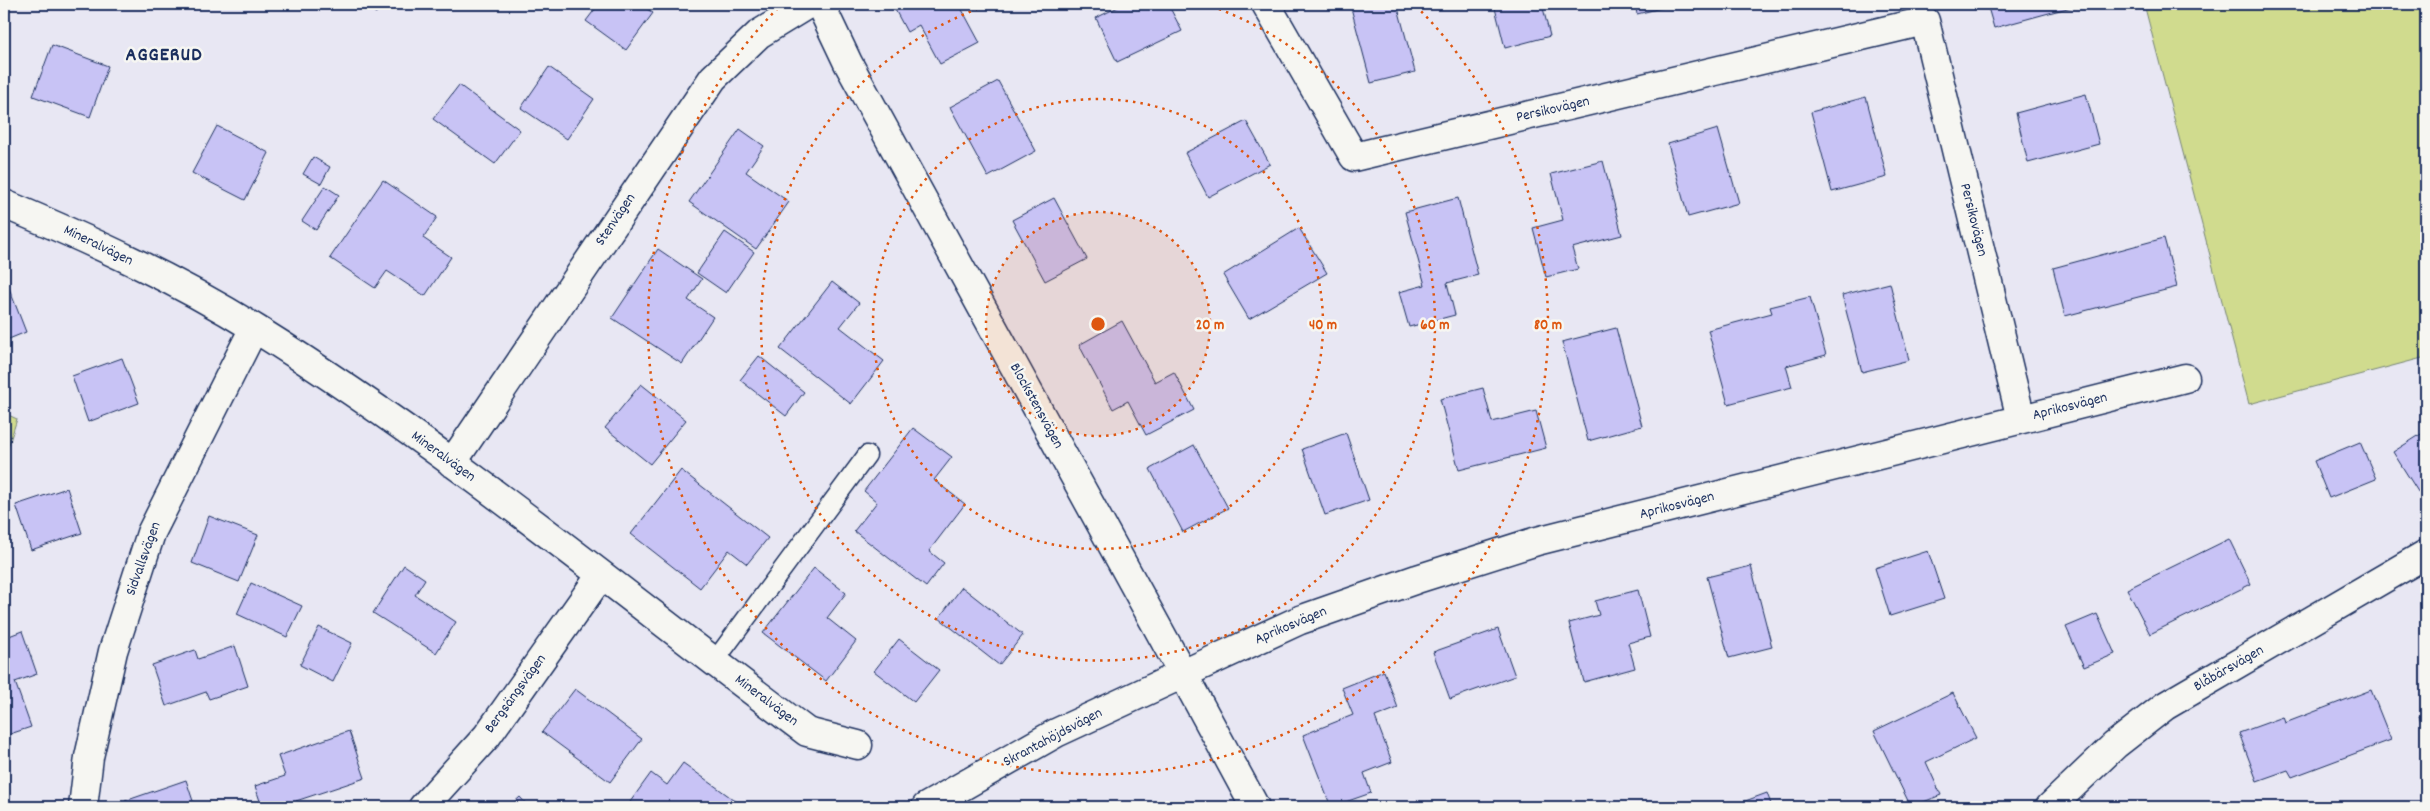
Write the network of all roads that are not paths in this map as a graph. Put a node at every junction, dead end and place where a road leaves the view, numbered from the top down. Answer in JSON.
{"nodes":[{"id":1,"x":808,"y":4,"type":"edge"},
{"id":2,"x":820,"y":4,"type":"edge"},
{"id":3,"x":1266,"y":4,"type":"edge"},
{"id":4,"x":1922,"y":12,"type":"edge"},
{"id":5,"x":4,"y":204,"type":"edge"},
{"id":6,"x":254,"y":328,"type":"junction"},
{"id":7,"x":2184,"y":378,"type":"dead end"},
{"id":8,"x":2021,"y":419,"type":"junction"},
{"id":9,"x":867,"y":455,"type":"dead end"},
{"id":10,"x":452,"y":463,"type":"junction"},
{"id":11,"x":2426,"y":554,"type":"edge"},
{"id":12,"x":601,"y":575,"type":"junction"},
{"id":13,"x":714,"y":662,"type":"junction"},
{"id":14,"x":1183,"y":674,"type":"junction"},
{"id":15,"x":858,"y":745,"type":"dead end"},
{"id":16,"x":83,"y":807,"type":"edge"},
{"id":17,"x":423,"y":807,"type":"edge"},
{"id":18,"x":926,"y":807,"type":"edge"},
{"id":19,"x":1255,"y":807,"type":"edge"},
{"id":20,"x":2050,"y":807,"type":"edge"}],
"edges":[{"from":1,"to":10,"type":"street","name":"Stenvägen"},
{"from":2,"to":14,"type":"street","name":"Blockstensvägen"},
{"from":3,"to":4,"type":"street","name":"Persikovägen"},
{"from":4,"to":8,"type":"street","name":"Persikovägen"},
{"from":5,"to":6,"type":"street","name":"Mineralvägen"},
{"from":6,"to":10,"type":"street","name":"Mineralvägen"},
{"from":6,"to":16,"type":"street","name":"Sidvallsvägen"},
{"from":7,"to":8,"type":"street","name":"Aprikosvägen"},
{"from":8,"to":14,"type":"street","name":"Aprikosvägen"},
{"from":9,"to":13,"type":"lane"},
{"from":10,"to":12,"type":"street","name":"Mineralvägen"},
{"from":11,"to":20,"type":"street","name":"Blåbärsvägen"},
{"from":12,"to":13,"type":"street","name":"Mineralvägen"},
{"from":12,"to":17,"type":"street","name":"Bergsängsvägen"},
{"from":13,"to":15,"type":"street","name":"Mineralvägen"},
{"from":14,"to":18,"type":"street","name":"Skrantahöjdsvägen"},
{"from":14,"to":19,"type":"street","name":"Blockstensvägen"}]}
